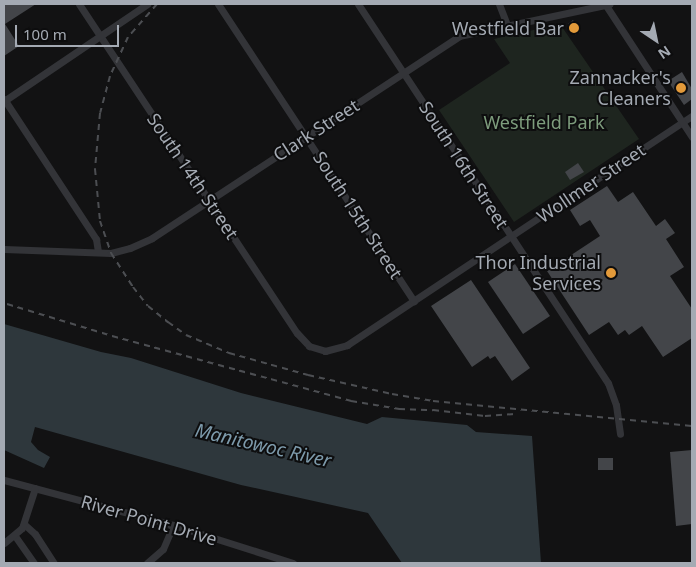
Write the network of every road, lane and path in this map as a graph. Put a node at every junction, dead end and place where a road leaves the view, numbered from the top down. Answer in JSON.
{"nodes":[{"id":1,"x":79,"y":4,"type":"edge"},
{"id":2,"x":147,"y":4,"type":"edge"},
{"id":3,"x":218,"y":4,"type":"edge"},
{"id":4,"x":358,"y":4,"type":"edge"},
{"id":5,"x":607,"y":4,"type":"edge"},
{"id":6,"x":502,"y":5,"type":"edge"},
{"id":7,"x":507,"y":25,"type":"junction"},
{"id":8,"x":100,"y":36,"type":"junction"},
{"id":9,"x":403,"y":72,"type":"junction"},
{"id":10,"x":4,"y":100,"type":"edge"},
{"id":11,"x":692,"y":116,"type":"edge"},
{"id":12,"x":682,"y":122,"type":"junction"},
{"id":13,"x":306,"y":136,"type":"junction"},
{"id":14,"x":692,"y":137,"type":"edge"},
{"id":15,"x":210,"y":200,"type":"junction"},
{"id":16,"x":511,"y":236,"type":"junction"},
{"id":17,"x":4,"y":250,"type":"edge"},
{"id":18,"x":98,"y":252,"type":"junction"},
{"id":19,"x":414,"y":301,"type":"junction"},
{"id":20,"x":310,"y":346,"type":"joint"},
{"id":21,"x":620,"y":434,"type":"dead end"},
{"id":22,"x":4,"y":480,"type":"edge"},
{"id":23,"x":35,"y":488,"type":"junction"},
{"id":24,"x":24,"y":524,"type":"junction"},
{"id":25,"x":173,"y":525,"type":"junction"},
{"id":26,"x":15,"y":536,"type":"junction"},
{"id":27,"x":4,"y":543,"type":"edge"},
{"id":28,"x":34,"y":563,"type":"edge"},
{"id":29,"x":54,"y":563,"type":"edge"},
{"id":30,"x":147,"y":563,"type":"edge"},
{"id":31,"x":292,"y":563,"type":"edge"}],
"edges":[{"from":1,"to":8,"type":"street","name":"South 14th Street"},
{"from":2,"to":8,"type":"street"},
{"from":3,"to":13,"type":"street","name":"South 15th Street"},
{"from":4,"to":9,"type":"street","name":"South 16th Street"},
{"from":5,"to":7,"type":"street","name":"Clark Street"},
{"from":5,"to":12,"type":"street"},
{"from":6,"to":7,"type":"street"},
{"from":7,"to":9,"type":"street","name":"Clark Street"},
{"from":8,"to":10,"type":"street"},
{"from":8,"to":15,"type":"street","name":"South 14th Street"},
{"from":9,"to":13,"type":"street","name":"Clark Street"},
{"from":9,"to":16,"type":"street","name":"South 16th Street"},
{"from":10,"to":18,"type":"street"},
{"from":11,"to":12,"type":"street","name":"Wollmer Street"},
{"from":12,"to":14,"type":"street"},
{"from":12,"to":16,"type":"street","name":"Wollmer Street"},
{"from":13,"to":15,"type":"street","name":"Clark Street"},
{"from":13,"to":19,"type":"street","name":"South 15th Street"},
{"from":15,"to":18,"type":"street","name":"Clark Street"},
{"from":15,"to":20,"type":"street","name":"South 14th Street"},
{"from":16,"to":19,"type":"street","name":"Wollmer Street"},
{"from":16,"to":21,"type":"street","name":"South 16th Street"},
{"from":17,"to":18,"type":"street","name":"Clark Street"},
{"from":19,"to":20,"type":"street","name":"Wollmer Street"},
{"from":22,"to":23,"type":"street","name":"River Point Drive"},
{"from":23,"to":24,"type":"street"},
{"from":23,"to":25,"type":"street","name":"River Point Drive"},
{"from":24,"to":26,"type":"street"},
{"from":24,"to":29,"type":"street"},
{"from":25,"to":30,"type":"street"},
{"from":25,"to":31,"type":"street","name":"River Point Drive"},
{"from":26,"to":27,"type":"street"},
{"from":26,"to":28,"type":"street"}]}
